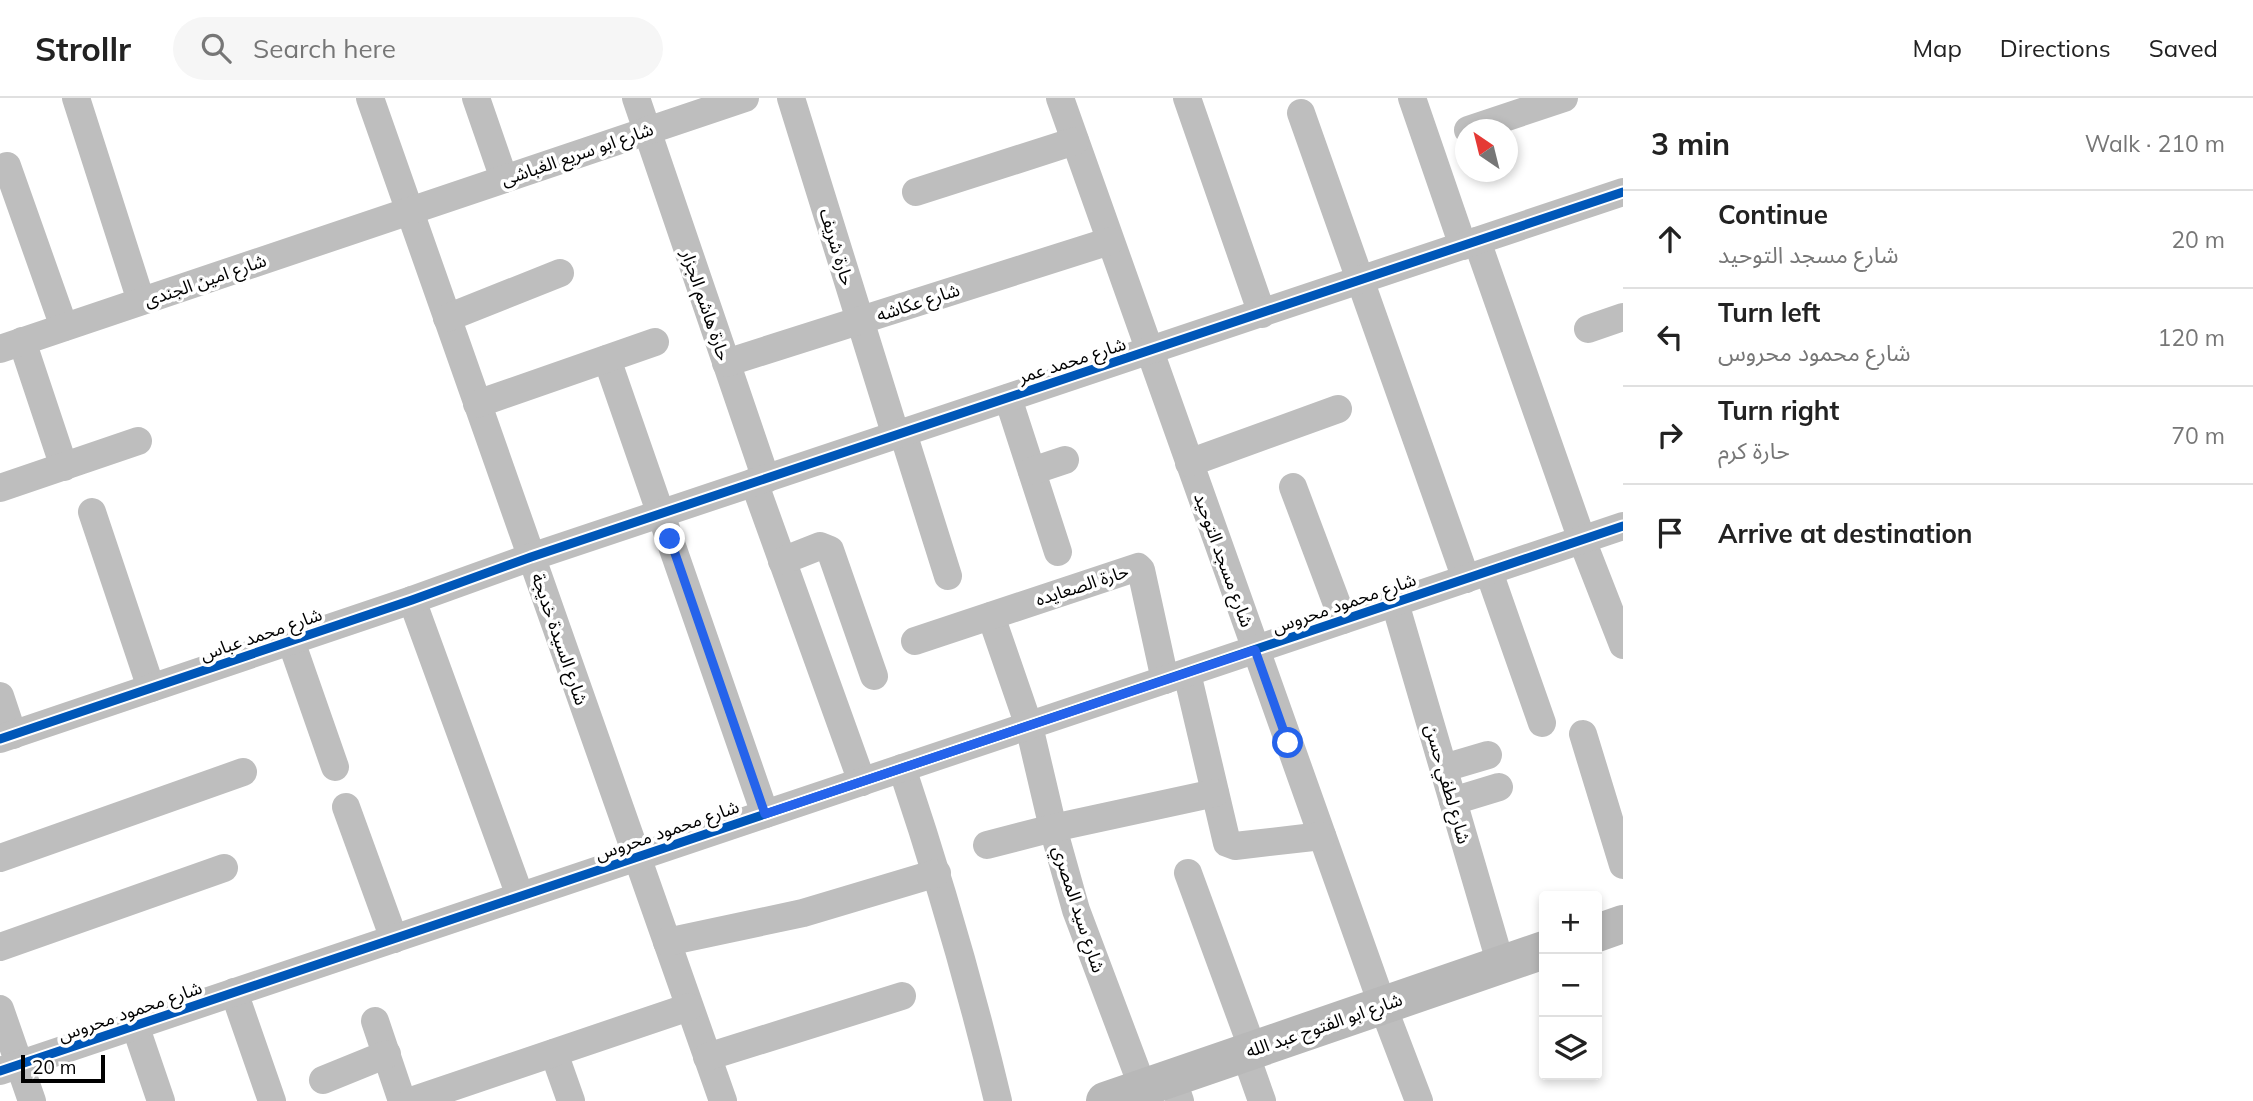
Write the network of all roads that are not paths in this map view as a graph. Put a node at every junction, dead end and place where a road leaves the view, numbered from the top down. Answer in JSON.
{"nodes":[{"id":1,"x":76,"y":98,"type":"edge"},
{"id":2,"x":370,"y":98,"type":"edge"},
{"id":3,"x":476,"y":98,"type":"edge"},
{"id":4,"x":636,"y":98,"type":"edge"},
{"id":5,"x":745,"y":98,"type":"edge"},
{"id":6,"x":791,"y":98,"type":"edge"},
{"id":7,"x":1060,"y":98,"type":"edge"},
{"id":8,"x":1187,"y":98,"type":"edge"},
{"id":9,"x":1412,"y":98,"type":"edge"},
{"id":10,"x":1564,"y":98,"type":"edge"},
{"id":11,"x":1301,"y":113,"type":"dead end"},
{"id":12,"x":1500,"y":119,"type":"edge"},
{"id":13,"x":647,"y":131,"type":"junction"},
{"id":14,"x":1455,"y":134,"type":"edge"},
{"id":15,"x":1075,"y":141,"type":"junction"},
{"id":16,"x":1427,"y":143,"type":"junction"},
{"id":17,"x":7,"y":166,"type":"dead end"},
{"id":18,"x":504,"y":179,"type":"junction"},
{"id":19,"x":916,"y":192,"type":"dead end"},
{"id":20,"x":1623,"y":192,"type":"edge"},
{"id":21,"x":410,"y":211,"type":"junction"},
{"id":22,"x":1110,"y":241,"type":"junction"},
{"id":23,"x":1470,"y":243,"type":"junction"},
{"id":24,"x":559,"y":273,"type":"dead end"},
{"id":25,"x":1361,"y":280,"type":"junction"},
{"id":26,"x":141,"y":302,"type":"junction"},
{"id":27,"x":1262,"y":314,"type":"junction"},
{"id":28,"x":1623,"y":317,"type":"edge"},
{"id":29,"x":447,"y":318,"type":"junction"},
{"id":30,"x":860,"y":320,"type":"junction"},
{"id":31,"x":64,"y":327,"type":"junction"},
{"id":32,"x":1588,"y":329,"type":"dead end"},
{"id":33,"x":654,"y":342,"type":"dead end"},
{"id":34,"x":11,"y":345,"type":"edge"},
{"id":35,"x":1149,"y":351,"type":"junction"},
{"id":36,"x":607,"y":359,"type":"junction"},
{"id":37,"x":726,"y":363,"type":"junction"},
{"id":38,"x":1008,"y":398,"type":"junction"},
{"id":39,"x":477,"y":404,"type":"junction"},
{"id":40,"x":1338,"y":409,"type":"dead end"},
{"id":41,"x":899,"y":434,"type":"junction"},
{"id":42,"x":138,"y":442,"type":"dead end"},
{"id":43,"x":1065,"y":460,"type":"dead end"},
{"id":44,"x":1189,"y":463,"type":"junction"},
{"id":45,"x":64,"y":467,"type":"junction"},
{"id":46,"x":1032,"y":471,"type":"junction"},
{"id":47,"x":760,"y":480,"type":"junction"},
{"id":48,"x":1293,"y":487,"type":"dead end"},
{"id":49,"x":0,"y":488,"type":"edge"},
{"id":50,"x":92,"y":512,"type":"dead end"},
{"id":51,"x":661,"y":514,"type":"junction"},
{"id":52,"x":1623,"y":526,"type":"edge"},
{"id":53,"x":1582,"y":540,"type":"junction"},
{"id":54,"x":1058,"y":552,"type":"dead end"},
{"id":55,"x":531,"y":557,"type":"junction"},
{"id":56,"x":782,"y":561,"type":"junction"},
{"id":57,"x":1477,"y":575,"type":"junction"},
{"id":58,"x":948,"y":576,"type":"dead end"},
{"id":59,"x":412,"y":600,"type":"junction"},
{"id":60,"x":1395,"y":603,"type":"junction"},
{"id":61,"x":990,"y":616,"type":"junction"},
{"id":62,"x":1343,"y":620,"type":"junction"},
{"id":63,"x":291,"y":641,"type":"junction"},
{"id":64,"x":915,"y":641,"type":"dead end"},
{"id":65,"x":1623,"y":645,"type":"edge"},
{"id":66,"x":1255,"y":650,"type":"junction"},
{"id":67,"x":874,"y":676,"type":"dead end"},
{"id":68,"x":1176,"y":676,"type":"junction"},
{"id":69,"x":151,"y":688,"type":"junction"},
{"id":70,"x":0,"y":696,"type":"edge"},
{"id":71,"x":1542,"y":723,"type":"dead end"},
{"id":72,"x":1028,"y":726,"type":"junction"},
{"id":73,"x":1583,"y":734,"type":"dead end"},
{"id":74,"x":6,"y":737,"type":"edge"},
{"id":75,"x":1488,"y":754,"type":"dead end"},
{"id":76,"x":335,"y":767,"type":"dead end"},
{"id":77,"x":902,"y":768,"type":"junction"},
{"id":78,"x":1444,"y":768,"type":"junction"},
{"id":79,"x":243,"y":772,"type":"dead end"},
{"id":80,"x":862,"y":782,"type":"junction"},
{"id":81,"x":1499,"y":788,"type":"dead end"},
{"id":82,"x":1215,"y":793,"type":"junction"},
{"id":83,"x":1453,"y":801,"type":"junction"},
{"id":84,"x":346,"y":807,"type":"dead end"},
{"id":85,"x":765,"y":814,"type":"junction"},
{"id":86,"x":1053,"y":828,"type":"junction"},
{"id":87,"x":1322,"y":836,"type":"junction"},
{"id":88,"x":987,"y":845,"type":"dead end"},
{"id":89,"x":637,"y":857,"type":"junction"},
{"id":90,"x":0,"y":858,"type":"edge"},
{"id":91,"x":1623,"y":865,"type":"edge"},
{"id":92,"x":224,"y":868,"type":"dead end"},
{"id":93,"x":937,"y":873,"type":"junction"},
{"id":94,"x":1188,"y":873,"type":"dead end"},
{"id":95,"x":520,"y":897,"type":"junction"},
{"id":96,"x":1623,"y":924,"type":"edge"},
{"id":97,"x":1602,"y":931,"type":"edge"},
{"id":98,"x":394,"y":939,"type":"junction"},
{"id":99,"x":667,"y":942,"type":"junction"},
{"id":100,"x":0,"y":947,"type":"edge"},
{"id":101,"x":1539,"y":952,"type":"edge"},
{"id":102,"x":1501,"y":965,"type":"junction"},
{"id":103,"x":234,"y":992,"type":"junction"},
{"id":104,"x":902,"y":996,"type":"dead end"},
{"id":105,"x":1382,"y":1004,"type":"junction"},
{"id":106,"x":690,"y":1007,"type":"junction"},
{"id":107,"x":0,"y":1009,"type":"edge"},
{"id":108,"x":375,"y":1021,"type":"dead end"},
{"id":109,"x":135,"y":1026,"type":"junction"},
{"id":110,"x":1249,"y":1052,"type":"junction"},
{"id":111,"x":554,"y":1053,"type":"junction"},
{"id":112,"x":387,"y":1054,"type":"junction"},
{"id":113,"x":707,"y":1058,"type":"junction"},
{"id":114,"x":10,"y":1067,"type":"edge"},
{"id":115,"x":323,"y":1080,"type":"dead end"},
{"id":116,"x":1139,"y":1094,"type":"edge"},
{"id":117,"x":32,"y":1101,"type":"edge"},
{"id":118,"x":162,"y":1101,"type":"edge"},
{"id":119,"x":272,"y":1101,"type":"edge"},
{"id":120,"x":402,"y":1101,"type":"edge"},
{"id":121,"x":411,"y":1101,"type":"edge"},
{"id":122,"x":571,"y":1101,"type":"edge"},
{"id":123,"x":723,"y":1101,"type":"edge"},
{"id":124,"x":998,"y":1101,"type":"edge"},
{"id":125,"x":1262,"y":1101,"type":"edge"},
{"id":126,"x":1419,"y":1101,"type":"edge"}],
"edges":[{"from":1,"to":26,"type":"street"},
{"from":2,"to":21,"type":"street","name":"شارع السيدة خديجة"},
{"from":3,"to":18,"type":"street"},
{"from":4,"to":13,"type":"street","name":"حارة هاشم الجزار"},
{"from":5,"to":13,"type":"street","name":"شارع ابو سريع الغباشى"},
{"from":6,"to":30,"type":"street","name":"حارة شريف"},
{"from":7,"to":15,"type":"street","name":"شارع مسجد التوحيد"},
{"from":8,"to":27,"type":"street"},
{"from":9,"to":16,"type":"street"},
{"from":10,"to":12,"type":"street"},
{"from":11,"to":25,"type":"street"},
{"from":13,"to":18,"type":"street","name":"شارع ابو سريع الغباشى"},
{"from":13,"to":37,"type":"street","name":"حارة هاشم الجزار"},
{"from":14,"to":16,"type":"street"},
{"from":15,"to":19,"type":"street"},
{"from":15,"to":22,"type":"street","name":"شارع مسجد التوحيد"},
{"from":16,"to":23,"type":"street"},
{"from":17,"to":31,"type":"street"},
{"from":18,"to":21,"type":"street","name":"شارع ابو سريع الغباشى"},
{"from":20,"to":23,"type":"street","name":"شارع محمد عمر"},
{"from":21,"to":26,"type":"street","name":"شارع امين الجندى"},
{"from":21,"to":29,"type":"street","name":"شارع السيدة خديجة"},
{"from":22,"to":30,"type":"street","name":"شارع عكاشه"},
{"from":22,"to":35,"type":"street","name":"شارع مسجد التوحيد"},
{"from":23,"to":25,"type":"street","name":"شارع محمد عمر"},
{"from":23,"to":53,"type":"street"},
{"from":24,"to":29,"type":"street"},
{"from":25,"to":27,"type":"street","name":"شارع محمد عمر"},
{"from":25,"to":57,"type":"street"},
{"from":26,"to":31,"type":"street","name":"شارع امين الجندى"},
{"from":27,"to":35,"type":"street","name":"شارع محمد عمر"},
{"from":28,"to":32,"type":"street"},
{"from":29,"to":39,"type":"street","name":"شارع السيدة خديجة"},
{"from":30,"to":37,"type":"street","name":"شارع عكاشه"},
{"from":30,"to":41,"type":"street","name":"حارة شريف"},
{"from":31,"to":34,"type":"street","name":"شارع امين الجندى"},
{"from":33,"to":36,"type":"street"},
{"from":34,"to":45,"type":"street"},
{"from":35,"to":38,"type":"street","name":"شارع محمد عمر"},
{"from":35,"to":44,"type":"street","name":"شارع مسجد التوحيد"},
{"from":36,"to":39,"type":"street"},
{"from":36,"to":51,"type":"street"},
{"from":37,"to":47,"type":"street","name":"حارة هاشم الجزار"},
{"from":38,"to":41,"type":"street","name":"شارع محمد عمر"},
{"from":38,"to":46,"type":"street"},
{"from":39,"to":55,"type":"street","name":"شارع السيدة خديجة"},
{"from":40,"to":44,"type":"street"},
{"from":41,"to":47,"type":"street","name":"شارع محمد عمر"},
{"from":41,"to":58,"type":"street","name":"حارة شريف"},
{"from":42,"to":45,"type":"street"},
{"from":43,"to":46,"type":"street"},
{"from":44,"to":66,"type":"street","name":"شارع مسجد التوحيد"},
{"from":45,"to":49,"type":"street"},
{"from":46,"to":54,"type":"street"},
{"from":47,"to":51,"type":"street","name":"شارع محمد عمر"},
{"from":47,"to":56,"type":"street","name":"حارة هاشم الجزار"},
{"from":48,"to":62,"type":"street"},
{"from":50,"to":69,"type":"street"},
{"from":51,"to":55,"type":"street","name":"شارع محمد عمر"},
{"from":51,"to":85,"type":"street"},
{"from":52,"to":53,"type":"street","name":"شارع محمود محروس"},
{"from":53,"to":57,"type":"street","name":"شارع محمود محروس"},
{"from":53,"to":65,"type":"street"},
{"from":55,"to":59,"type":"street","name":"شارع محمد عباس"},
{"from":55,"to":89,"type":"street","name":"شارع السيدة خديجة"},
{"from":56,"to":67,"type":"street"},
{"from":56,"to":80,"type":"street","name":"حارة هاشم الجزار"},
{"from":57,"to":60,"type":"street","name":"شارع محمود محروس"},
{"from":57,"to":71,"type":"street"},
{"from":59,"to":63,"type":"street","name":"شارع محمد عباس"},
{"from":59,"to":95,"type":"street"},
{"from":60,"to":62,"type":"street","name":"شارع محمود محروس"},
{"from":60,"to":78,"type":"street","name":"شارع لطفي حسن"},
{"from":61,"to":64,"type":"street","name":"حارة الصعايده"},
{"from":61,"to":68,"type":"street","name":"حارة الصعايده"},
{"from":61,"to":72,"type":"street","name":"شارع سيد المصري"},
{"from":62,"to":66,"type":"street","name":"شارع محمود محروس"},
{"from":63,"to":69,"type":"street","name":"شارع محمد عباس"},
{"from":63,"to":76,"type":"street","name":"شارع محمد عباس"},
{"from":66,"to":68,"type":"street","name":"شارع محمود محروس"},
{"from":66,"to":87,"type":"street","name":"شارع مسجد التوحيد"},
{"from":68,"to":72,"type":"street","name":"شارع محمود محروس"},
{"from":68,"to":82,"type":"street"},
{"from":69,"to":74,"type":"street","name":"شارع محمد عباس"},
{"from":70,"to":74,"type":"street"},
{"from":72,"to":77,"type":"street","name":"شارع محمود محروس"},
{"from":72,"to":86,"type":"street","name":"شارع سيد المصري"},
{"from":73,"to":91,"type":"street"},
{"from":75,"to":78,"type":"street"},
{"from":77,"to":80,"type":"street","name":"شارع محمود محروس"},
{"from":77,"to":93,"type":"street"},
{"from":78,"to":83,"type":"street","name":"شارع لطفي حسن"},
{"from":79,"to":90,"type":"street"},
{"from":80,"to":85,"type":"street","name":"شارع محمود محروس"},
{"from":81,"to":83,"type":"street"},
{"from":82,"to":86,"type":"street"},
{"from":82,"to":87,"type":"street"},
{"from":83,"to":102,"type":"street","name":"شارع لطفي حسن"},
{"from":84,"to":98,"type":"street"},
{"from":85,"to":89,"type":"street","name":"شارع محمود محروس"},
{"from":86,"to":88,"type":"street"},
{"from":86,"to":116,"type":"street","name":"شارع سيد المصري"},
{"from":87,"to":105,"type":"street","name":"شارع مسجد التوحيد"},
{"from":89,"to":95,"type":"street","name":"شارع محمود محروس"},
{"from":89,"to":99,"type":"street","name":"شارع السيدة خديجة"},
{"from":92,"to":100,"type":"street"},
{"from":93,"to":99,"type":"street"},
{"from":93,"to":124,"type":"street"},
{"from":94,"to":110,"type":"street"},
{"from":95,"to":98,"type":"street","name":"شارع محمود محروس"},
{"from":96,"to":97,"type":"street"},
{"from":98,"to":103,"type":"street","name":"شارع محمود محروس"},
{"from":99,"to":106,"type":"street","name":"شارع السيدة خديجة"},
{"from":101,"to":102,"type":"street","name":"شارع ابو الفتوح عبد الله"},
{"from":102,"to":105,"type":"street","name":"شارع ابو الفتوح عبد الله"},
{"from":103,"to":109,"type":"street","name":"شارع محمود محروس"},
{"from":103,"to":119,"type":"street"},
{"from":104,"to":113,"type":"street"},
{"from":105,"to":110,"type":"street","name":"شارع ابو الفتوح عبد الله"},
{"from":105,"to":126,"type":"street","name":"شارع مسجد التوحيد"},
{"from":106,"to":111,"type":"street"},
{"from":106,"to":113,"type":"street","name":"شارع السيدة خديجة"},
{"from":107,"to":114,"type":"street"},
{"from":108,"to":112,"type":"street"},
{"from":109,"to":114,"type":"street","name":"شارع محمود محروس"},
{"from":109,"to":118,"type":"street"},
{"from":110,"to":116,"type":"street","name":"شارع ابو الفتوح عبد الله"},
{"from":110,"to":125,"type":"street"},
{"from":111,"to":121,"type":"street"},
{"from":111,"to":122,"type":"street"},
{"from":112,"to":115,"type":"street"},
{"from":112,"to":120,"type":"street"},
{"from":113,"to":123,"type":"street","name":"شارع السيدة خديجة"},
{"from":114,"to":117,"type":"street"}]}
